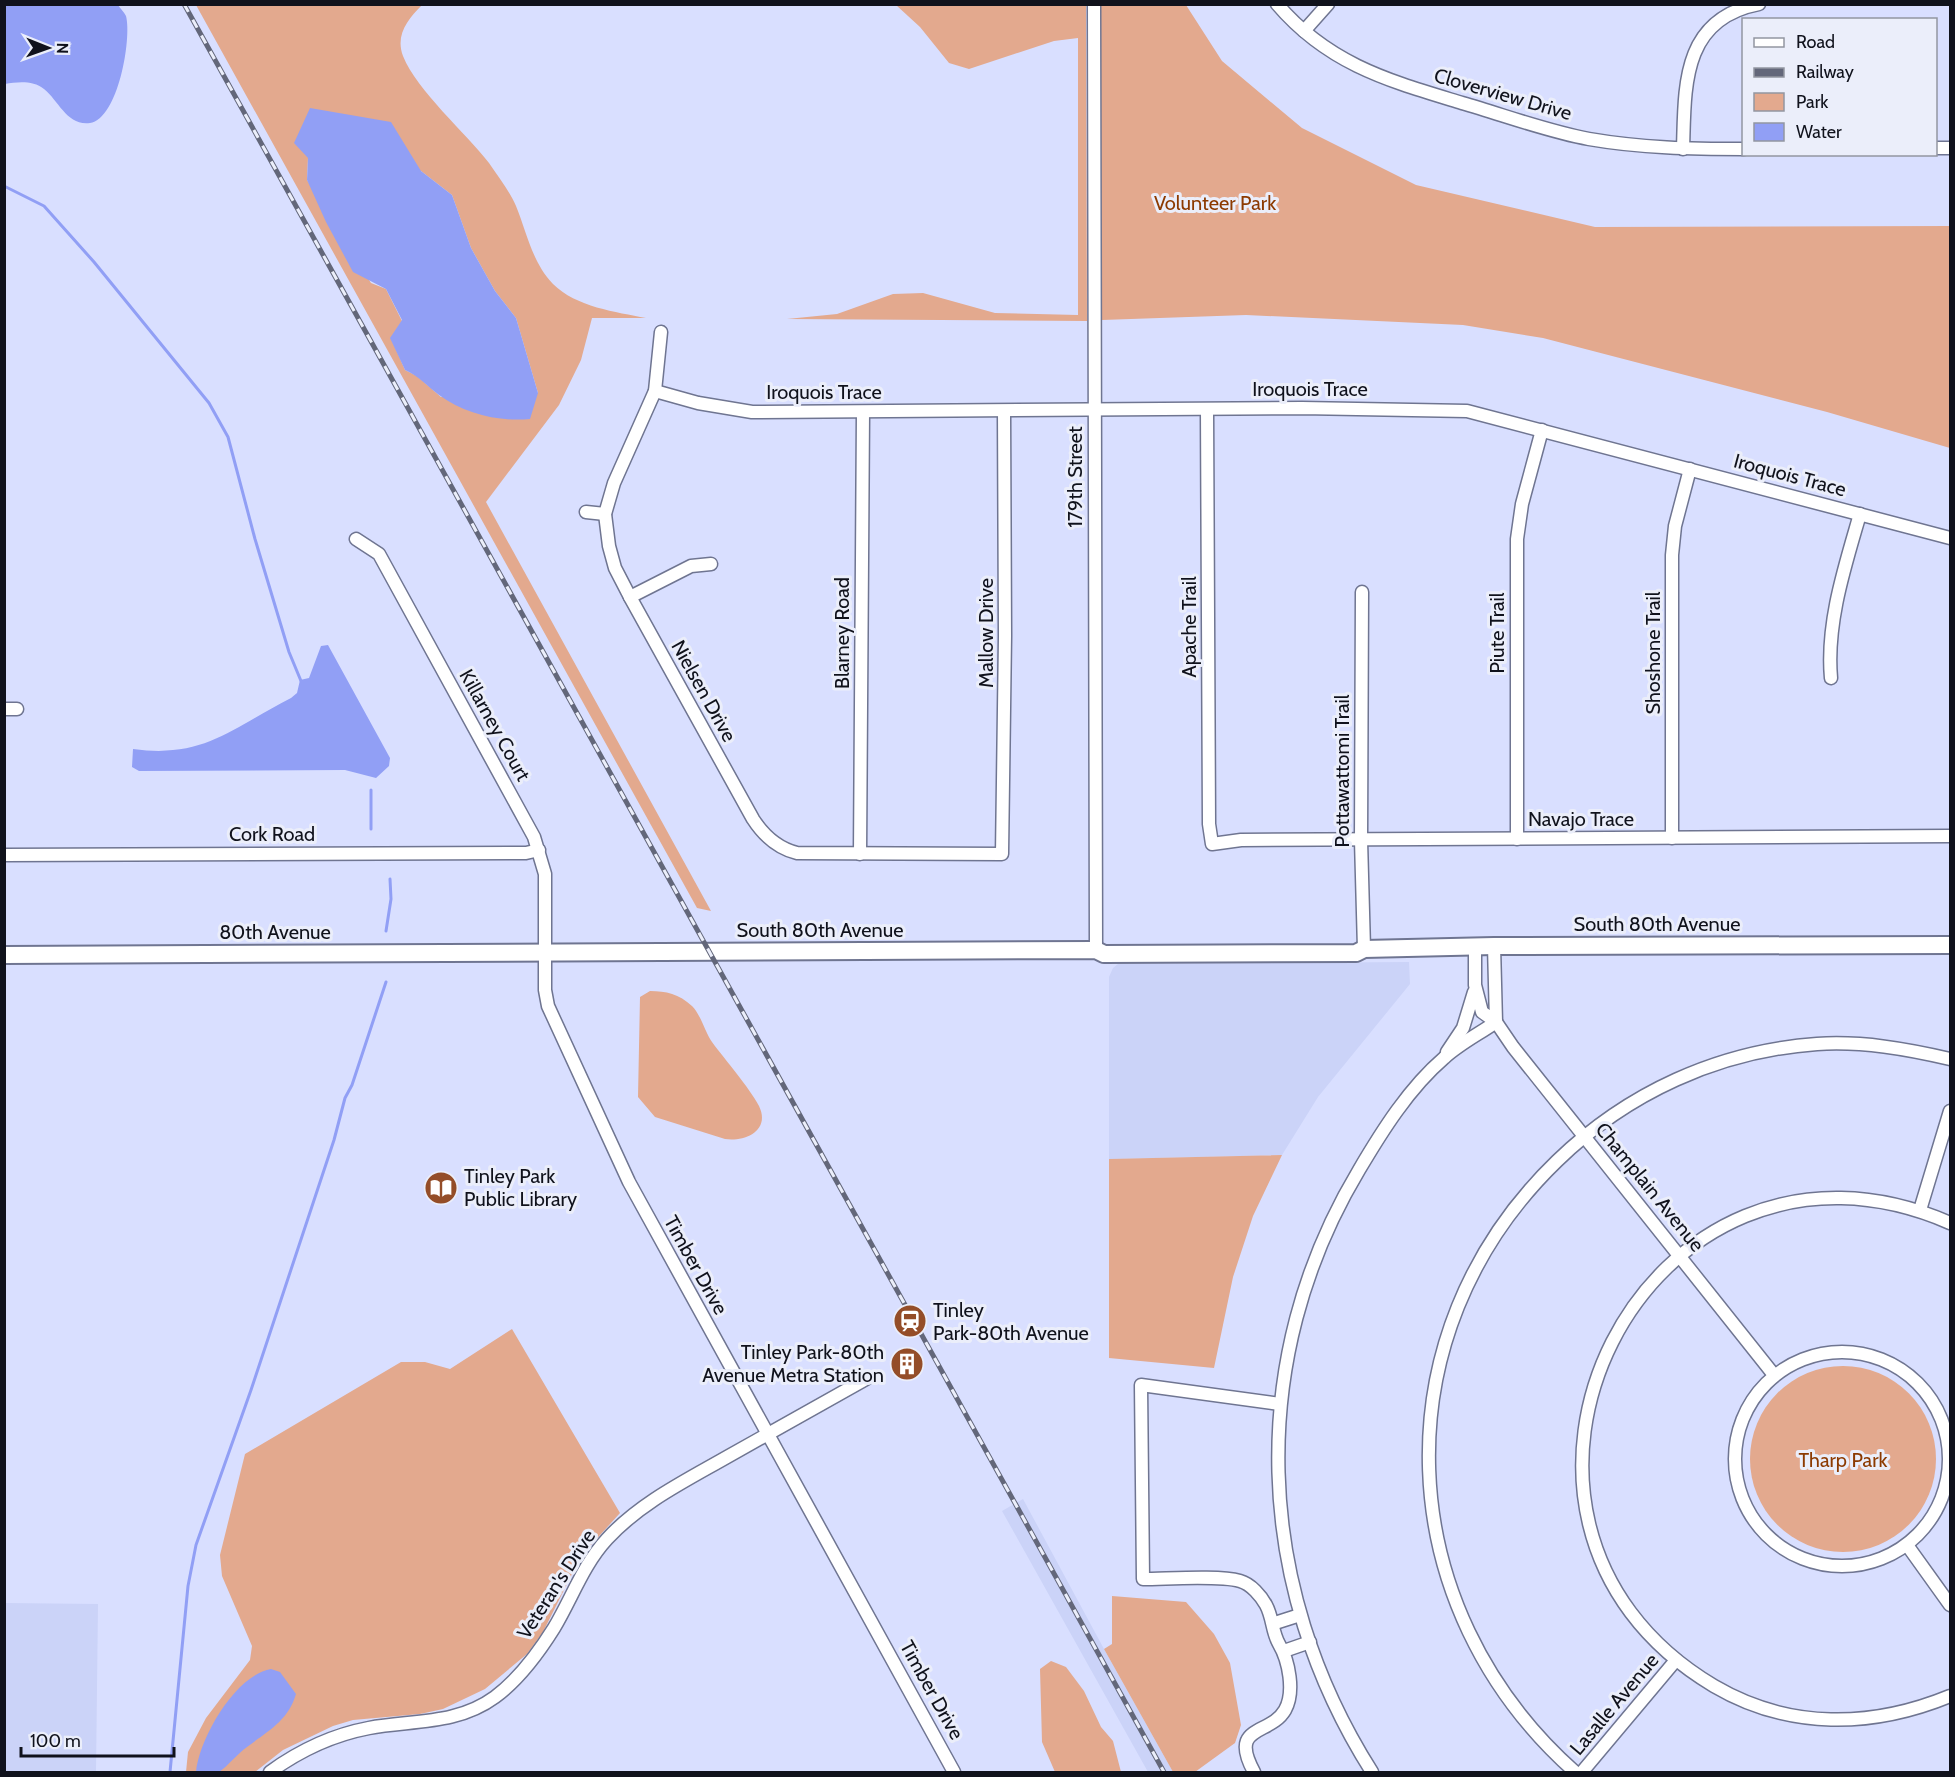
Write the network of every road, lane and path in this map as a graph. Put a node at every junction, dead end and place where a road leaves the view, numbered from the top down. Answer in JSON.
{"nodes":[{"id":1,"x":1094,"y":4,"type":"edge"},
{"id":2,"x":1277,"y":4,"type":"edge"},
{"id":3,"x":1328,"y":4,"type":"edge"},
{"id":4,"x":1759,"y":4,"type":"edge"},
{"id":5,"x":1304,"y":31,"type":"junction"},
{"id":6,"x":1683,"y":149,"type":"junction"},
{"id":7,"x":1742,"y":149,"type":"edge"},
{"id":8,"x":661,"y":332,"type":"dead end"},
{"id":9,"x":655,"y":391,"type":"junction"},
{"id":10,"x":1207,"y":410,"type":"junction"},
{"id":11,"x":1004,"y":411,"type":"junction"},
{"id":12,"x":1094,"y":411,"type":"junction"},
{"id":13,"x":862,"y":412,"type":"junction"},
{"id":14,"x":1542,"y":430,"type":"junction"},
{"id":15,"x":1690,"y":469,"type":"junction"},
{"id":16,"x":586,"y":512,"type":"dead end"},
{"id":17,"x":605,"y":514,"type":"junction"},
{"id":18,"x":1860,"y":514,"type":"junction"},
{"id":19,"x":1950,"y":538,"type":"edge"},
{"id":20,"x":356,"y":539,"type":"dead end"},
{"id":21,"x":711,"y":564,"type":"dead end"},
{"id":22,"x":1362,"y":592,"type":"dead end"},
{"id":23,"x":630,"y":597,"type":"junction"},
{"id":24,"x":1831,"y":678,"type":"dead end"},
{"id":25,"x":1950,"y":836,"type":"edge"},
{"id":26,"x":1517,"y":838,"type":"junction"},
{"id":27,"x":1672,"y":838,"type":"junction"},
{"id":28,"x":1361,"y":840,"type":"junction"},
{"id":29,"x":1212,"y":844,"type":"joint"},
{"id":30,"x":539,"y":850,"type":"junction"},
{"id":31,"x":860,"y":854,"type":"junction"},
{"id":32,"x":4,"y":855,"type":"edge"},
{"id":33,"x":1002,"y":855,"type":"joint"},
{"id":34,"x":1950,"y":945,"type":"edge"},
{"id":35,"x":1475,"y":946,"type":"junction"},
{"id":36,"x":1494,"y":946,"type":"junction"},
{"id":37,"x":1365,"y":949,"type":"junction"},
{"id":38,"x":1096,"y":950,"type":"junction"},
{"id":39,"x":545,"y":952,"type":"junction"},
{"id":40,"x":4,"y":955,"type":"edge"},
{"id":41,"x":1475,"y":985,"type":"junction"},
{"id":42,"x":1496,"y":1022,"type":"junction"},
{"id":43,"x":1444,"y":1057,"type":"junction"},
{"id":44,"x":1950,"y":1059,"type":"edge"},
{"id":45,"x":1950,"y":1111,"type":"edge"},
{"id":46,"x":1583,"y":1135,"type":"junction"},
{"id":47,"x":1920,"y":1210,"type":"junction"},
{"id":48,"x":1950,"y":1223,"type":"edge"},
{"id":49,"x":1680,"y":1256,"type":"junction"},
{"id":50,"x":1774,"y":1375,"type":"junction"},
{"id":51,"x":866,"y":1379,"type":"dead end"},
{"id":52,"x":1280,"y":1404,"type":"junction"},
{"id":53,"x":767,"y":1435,"type":"junction"},
{"id":54,"x":1907,"y":1545,"type":"junction"},
{"id":55,"x":1950,"y":1605,"type":"edge"},
{"id":56,"x":1300,"y":1615,"type":"junction"},
{"id":57,"x":1275,"y":1623,"type":"junction"},
{"id":58,"x":1310,"y":1642,"type":"junction"},
{"id":59,"x":1284,"y":1651,"type":"junction"},
{"id":60,"x":1676,"y":1660,"type":"junction"},
{"id":61,"x":1950,"y":1696,"type":"edge"},
{"id":62,"x":270,"y":1773,"type":"edge"},
{"id":63,"x":954,"y":1773,"type":"edge"},
{"id":64,"x":1254,"y":1773,"type":"edge"},
{"id":65,"x":1372,"y":1773,"type":"edge"},
{"id":66,"x":1575,"y":1773,"type":"edge"},
{"id":67,"x":1582,"y":1773,"type":"edge"}],
"edges":[{"from":1,"to":12,"type":"street","name":"179th Street"},
{"from":2,"to":5,"type":"street","name":"Cloverview Drive"},
{"from":3,"to":5,"type":"street"},
{"from":4,"to":6,"type":"street"},
{"from":5,"to":6,"type":"street","name":"Cloverview Drive"},
{"from":6,"to":7,"type":"street","name":"Cloverview Drive"},
{"from":8,"to":9,"type":"street","name":"Nielsen Drive"},
{"from":9,"to":13,"type":"street","name":"Iroquois Trace"},
{"from":9,"to":17,"type":"street","name":"Nielsen Drive"},
{"from":10,"to":12,"type":"street","name":"Iroquois Trace"},
{"from":10,"to":14,"type":"street","name":"Iroquois Trace"},
{"from":10,"to":29,"type":"street","name":"Apache Trail"},
{"from":11,"to":12,"type":"street","name":"Iroquois Trace"},
{"from":11,"to":13,"type":"street","name":"Iroquois Trace"},
{"from":11,"to":33,"type":"street","name":"Mallow Drive"},
{"from":12,"to":38,"type":"street","name":"179th Street"},
{"from":13,"to":31,"type":"street","name":"Blarney Road"},
{"from":14,"to":15,"type":"street","name":"Iroquois Trace"},
{"from":14,"to":26,"type":"street","name":"Piute Trail"},
{"from":15,"to":18,"type":"street","name":"Iroquois Trace"},
{"from":15,"to":27,"type":"street","name":"Shoshone Trail"},
{"from":16,"to":17,"type":"street"},
{"from":17,"to":23,"type":"street","name":"Nielsen Drive"},
{"from":18,"to":19,"type":"street","name":"Iroquois Trace"},
{"from":18,"to":24,"type":"street"},
{"from":20,"to":30,"type":"street","name":"Killarney Court"},
{"from":21,"to":23,"type":"street"},
{"from":22,"to":28,"type":"street","name":"Pottawattomi Trail"},
{"from":23,"to":31,"type":"street","name":"Nielsen Drive"},
{"from":25,"to":27,"type":"street","name":"Navajo Trace"},
{"from":26,"to":27,"type":"street","name":"Navajo Trace"},
{"from":26,"to":28,"type":"street","name":"Navajo Trace"},
{"from":28,"to":29,"type":"street","name":"Navajo Trace"},
{"from":28,"to":37,"type":"street","name":"Pottawattomi Trail"},
{"from":30,"to":32,"type":"street","name":"Cork Road"},
{"from":30,"to":39,"type":"street","name":"Killarney Court"},
{"from":31,"to":33,"type":"street","name":"Nielsen Drive"},
{"from":34,"to":36,"type":"street","name":"South 80th Avenue"},
{"from":35,"to":36,"type":"street","name":"South 80th Avenue"},
{"from":35,"to":37,"type":"street","name":"South 80th Avenue"},
{"from":35,"to":41,"type":"street","name":"Champlain Avenue"},
{"from":36,"to":42,"type":"street"},
{"from":37,"to":38,"type":"street","name":"South 80th Avenue"},
{"from":38,"to":39,"type":"street","name":"South 80th Avenue"},
{"from":39,"to":40,"type":"street","name":"80th Avenue"},
{"from":39,"to":53,"type":"street","name":"Timber Drive"},
{"from":41,"to":42,"type":"street","name":"Champlain Avenue"},
{"from":41,"to":43,"type":"street"},
{"from":42,"to":43,"type":"street"},
{"from":42,"to":46,"type":"street","name":"Champlain Avenue"},
{"from":43,"to":52,"type":"street"},
{"from":44,"to":46,"type":"street"},
{"from":45,"to":47,"type":"street"},
{"from":46,"to":49,"type":"street","name":"Champlain Avenue"},
{"from":46,"to":66,"type":"street"},
{"from":47,"to":48,"type":"street"},
{"from":47,"to":49,"type":"street"},
{"from":49,"to":50,"type":"street","name":"Champlain Avenue"},
{"from":49,"to":60,"type":"street"},
{"from":50,"to":54,"type":"street"},
{"from":50,"to":54,"type":"street"},
{"from":51,"to":53,"type":"street","name":"Veteran's Drive"},
{"from":52,"to":56,"type":"street"},
{"from":52,"to":57,"type":"street"},
{"from":53,"to":62,"type":"street","name":"Veteran's Drive"},
{"from":53,"to":63,"type":"street","name":"Timber Drive"},
{"from":54,"to":55,"type":"street"},
{"from":56,"to":57,"type":"street"},
{"from":56,"to":58,"type":"street"},
{"from":57,"to":59,"type":"street"},
{"from":58,"to":59,"type":"street"},
{"from":58,"to":65,"type":"street"},
{"from":59,"to":64,"type":"street"},
{"from":60,"to":61,"type":"street"},
{"from":60,"to":67,"type":"street","name":"Lasalle Avenue"}]}
